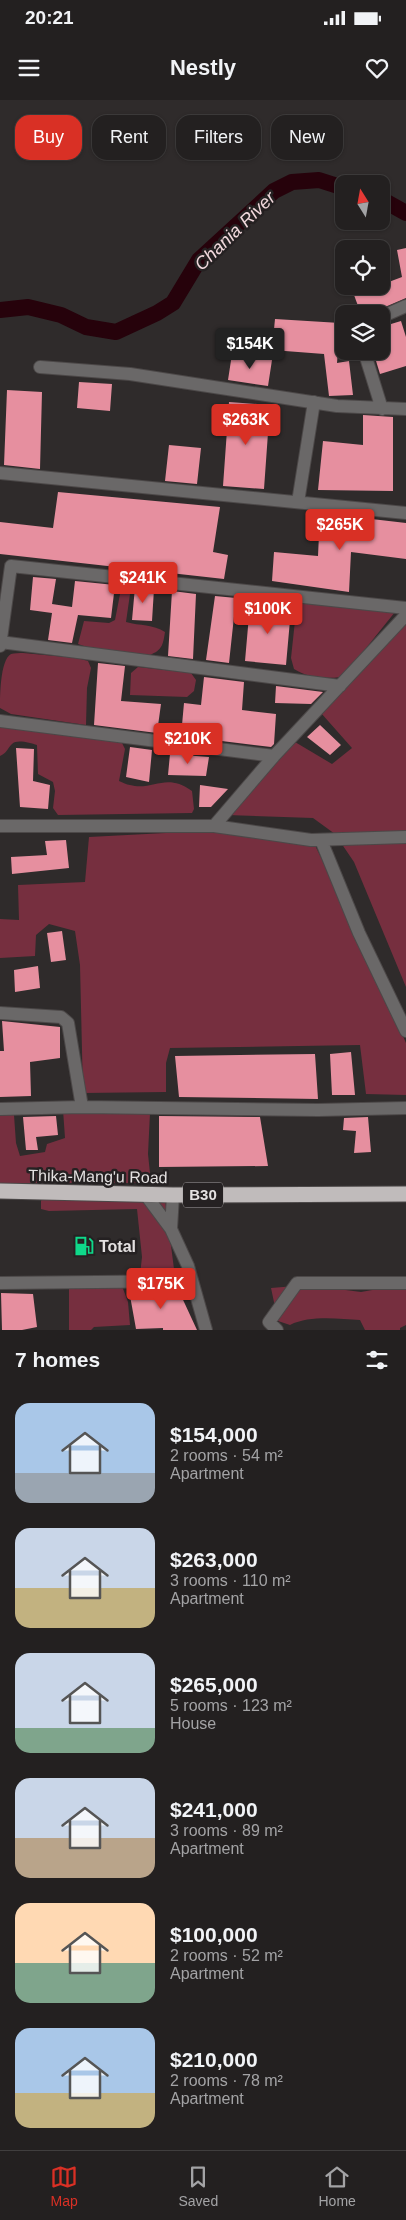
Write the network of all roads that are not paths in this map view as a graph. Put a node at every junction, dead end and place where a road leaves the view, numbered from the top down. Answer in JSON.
{"nodes":[{"id":1,"x":406,"y":306,"type":"edge"},
{"id":2,"x":390,"y":313,"type":"edge"},
{"id":3,"x":367,"y":360,"type":"edge"},
{"id":4,"x":40,"y":367,"type":"dead end"},
{"id":5,"x":314,"y":402,"type":"junction"},
{"id":6,"x":382,"y":409,"type":"junction"},
{"id":7,"x":406,"y":409,"type":"edge"},
{"id":8,"x":0,"y":473,"type":"edge"},
{"id":9,"x":298,"y":502,"type":"junction"},
{"id":10,"x":406,"y":513,"type":"edge"},
{"id":11,"x":6,"y":565,"type":"edge"},
{"id":12,"x":406,"y":608,"type":"edge"},
{"id":13,"x":406,"y":615,"type":"edge"},
{"id":14,"x":0,"y":644,"type":"edge"},
{"id":15,"x":340,"y":686,"type":"junction"},
{"id":16,"x":0,"y":721,"type":"edge"},
{"id":17,"x":274,"y":756,"type":"junction"},
{"id":18,"x":0,"y":826,"type":"edge"},
{"id":19,"x":214,"y":826,"type":"junction"},
{"id":20,"x":406,"y":837,"type":"edge"},
{"id":21,"x":321,"y":840,"type":"junction"},
{"id":22,"x":0,"y":1014,"type":"edge"},
{"id":23,"x":406,"y":1030,"type":"edge"},
{"id":24,"x":82,"y":1107,"type":"junction"},
{"id":25,"x":406,"y":1108,"type":"edge"},
{"id":26,"x":0,"y":1109,"type":"edge"},
{"id":27,"x":0,"y":1191,"type":"edge"},
{"id":28,"x":145,"y":1194,"type":"junction"},
{"id":29,"x":174,"y":1194,"type":"junction"},
{"id":30,"x":406,"y":1194,"type":"edge"},
{"id":31,"x":171,"y":1230,"type":"junction"},
{"id":32,"x":192,"y":1281,"type":"junction"},
{"id":33,"x":0,"y":1283,"type":"edge"},
{"id":34,"x":406,"y":1283,"type":"edge"},
{"id":35,"x":206,"y":1330,"type":"edge"},
{"id":36,"x":277,"y":1330,"type":"edge"}],
"edges":[{"from":1,"to":2,"type":"street"},
{"from":3,"to":6,"type":"street"},
{"from":4,"to":5,"type":"street"},
{"from":5,"to":6,"type":"street"},
{"from":5,"to":9,"type":"street"},
{"from":6,"to":7,"type":"street"},
{"from":8,"to":9,"type":"street"},
{"from":9,"to":10,"type":"street"},
{"from":11,"to":12,"type":"street"},
{"from":11,"to":14,"type":"street"},
{"from":13,"to":15,"type":"street"},
{"from":14,"to":15,"type":"street"},
{"from":15,"to":17,"type":"street"},
{"from":16,"to":17,"type":"street"},
{"from":17,"to":19,"type":"street"},
{"from":18,"to":19,"type":"street"},
{"from":19,"to":21,"type":"street"},
{"from":20,"to":21,"type":"street"},
{"from":21,"to":23,"type":"street"},
{"from":22,"to":24,"type":"street"},
{"from":24,"to":25,"type":"street"},
{"from":24,"to":26,"type":"street"},
{"from":27,"to":28,"type":"highway","name":"Thika-Mang'u Road","number":"B30"},
{"from":28,"to":29,"type":"highway","name":"Thika-Mang'u Road","number":"B30"},
{"from":28,"to":31,"type":"street"},
{"from":29,"to":30,"type":"highway","name":"Thika-Mang'u Road","number":"B30"},
{"from":29,"to":31,"type":"street"},
{"from":31,"to":32,"type":"street"},
{"from":32,"to":33,"type":"street"},
{"from":32,"to":35,"type":"street"},
{"from":34,"to":36,"type":"street"}]}
